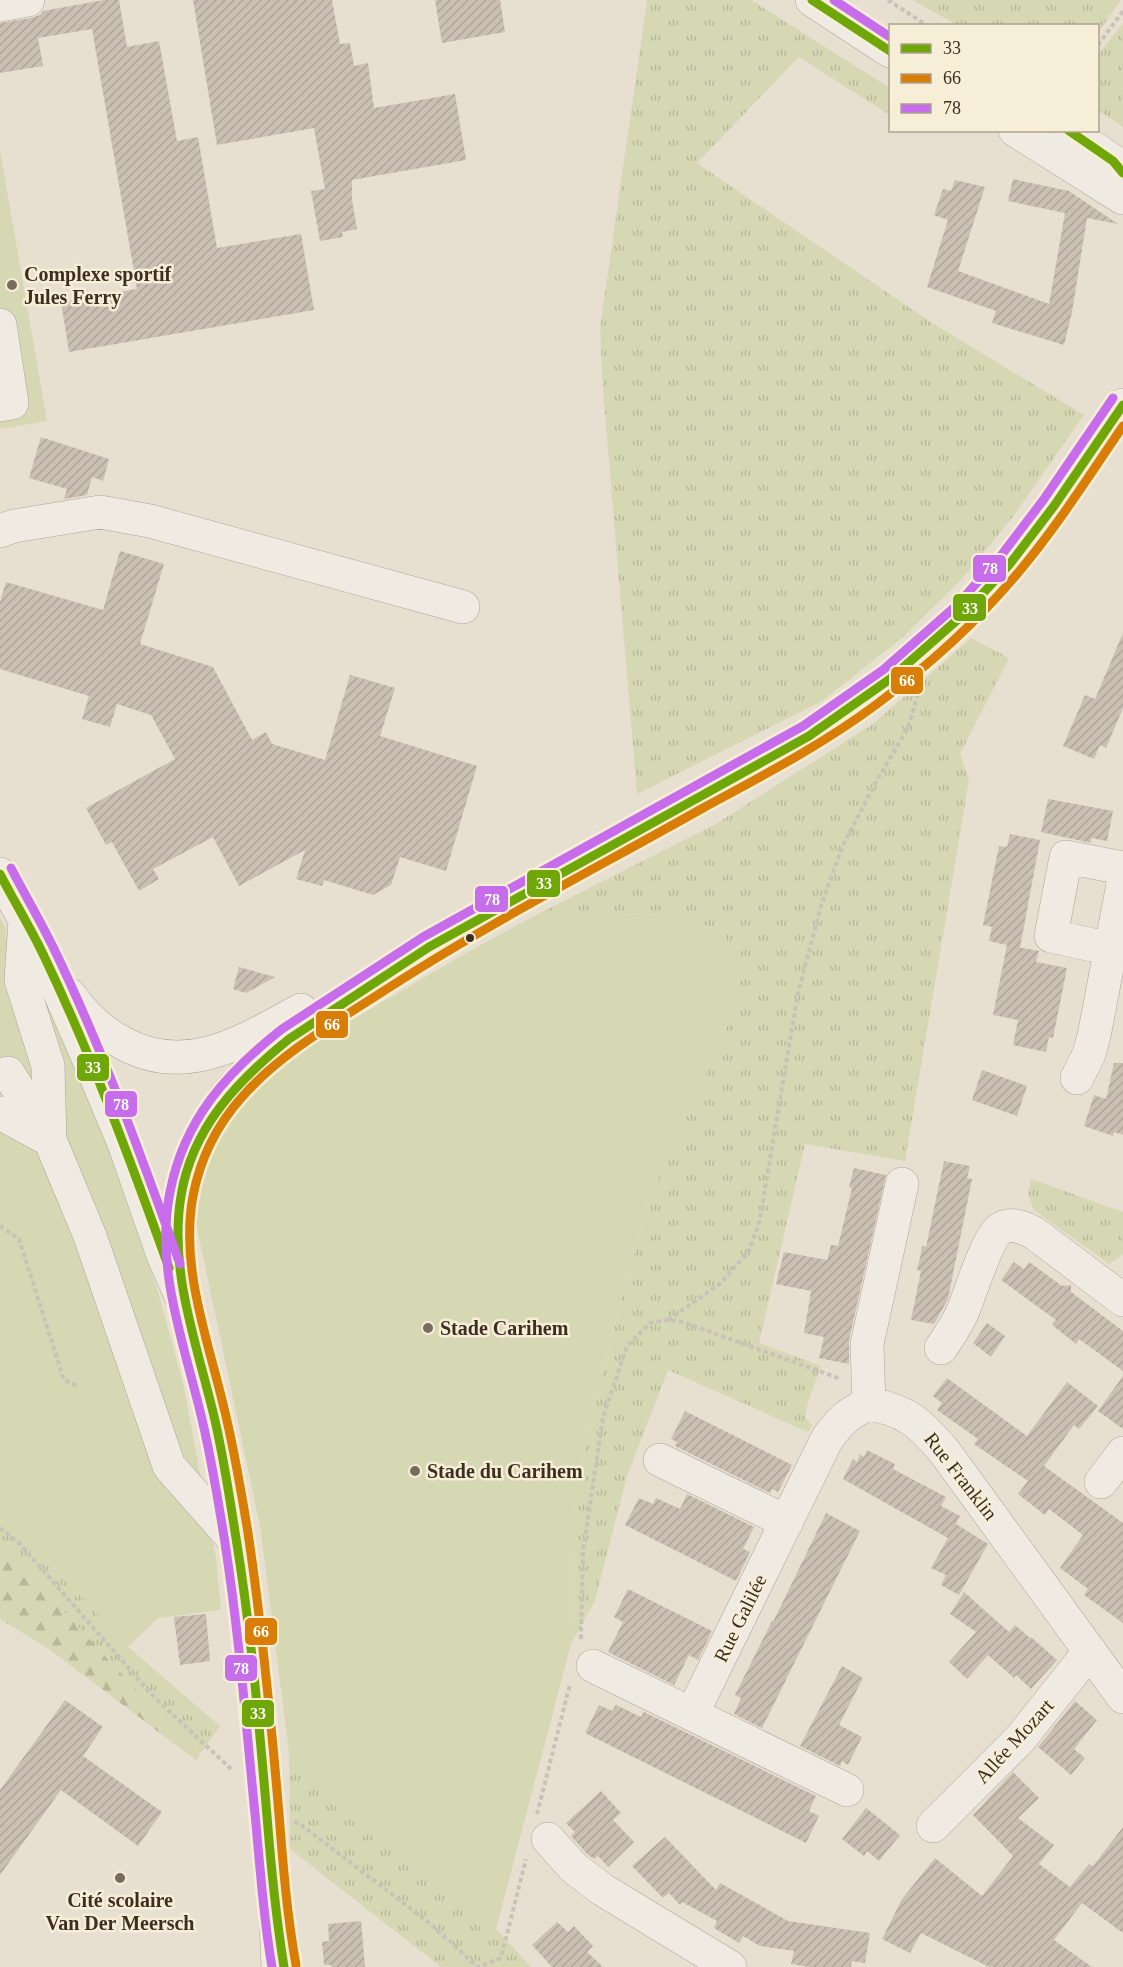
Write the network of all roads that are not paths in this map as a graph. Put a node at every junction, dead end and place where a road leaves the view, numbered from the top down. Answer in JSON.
{"nodes":[{"id":1,"x":28,"y":0,"type":"edge"},
{"id":2,"x":812,"y":0,"type":"edge"},
{"id":3,"x":852,"y":0,"type":"edge"},
{"id":4,"x":0,"y":5,"type":"edge"},
{"id":5,"x":889,"y":26,"type":"edge"},
{"id":6,"x":889,"y":50,"type":"edge"},
{"id":7,"x":1018,"y":132,"type":"edge"},
{"id":8,"x":1070,"y":132,"type":"edge"},
{"id":9,"x":1123,"y":173,"type":"edge"},
{"id":10,"x":1123,"y":198,"type":"edge"},
{"id":11,"x":0,"y":324,"type":"edge"},
{"id":12,"x":0,"y":405,"type":"edge"},
{"id":13,"x":1123,"y":405,"type":"edge"},
{"id":14,"x":0,"y":531,"type":"edge"},
{"id":15,"x":463,"y":607,"type":"dead end"},
{"id":16,"x":1123,"y":868,"type":"edge"},
{"id":17,"x":0,"y":874,"type":"edge"},
{"id":18,"x":1123,"y":884,"type":"edge"},
{"id":19,"x":25,"y":920,"type":"junction"},
{"id":20,"x":429,"y":947,"type":"junction"},
{"id":21,"x":1111,"y":949,"type":"junction"},
{"id":22,"x":43,"y":954,"type":"junction"},
{"id":23,"x":8,"y":1073,"type":"dead end"},
{"id":24,"x":1077,"y":1078,"type":"dead end"},
{"id":25,"x":0,"y":1113,"type":"edge"},
{"id":26,"x":50,"y":1140,"type":"junction"},
{"id":27,"x":902,"y":1184,"type":"dead end"},
{"id":28,"x":1123,"y":1300,"type":"edge"},
{"id":29,"x":184,"y":1303,"type":"junction"},
{"id":30,"x":941,"y":1348,"type":"dead end"},
{"id":31,"x":869,"y":1397,"type":"junction"},
{"id":32,"x":1123,"y":1453,"type":"edge"},
{"id":33,"x":660,"y":1460,"type":"dead end"},
{"id":34,"x":1101,"y":1482,"type":"dead end"},
{"id":35,"x":787,"y":1522,"type":"junction"},
{"id":36,"x":237,"y":1543,"type":"junction"},
{"id":37,"x":1090,"y":1651,"type":"junction"},
{"id":38,"x":581,"y":1663,"type":"road end"},
{"id":39,"x":1123,"y":1697,"type":"edge"},
{"id":40,"x":692,"y":1714,"type":"junction"},
{"id":41,"x":847,"y":1790,"type":"dead end"},
{"id":42,"x":933,"y":1826,"type":"dead end"},
{"id":43,"x":536,"y":1840,"type":"road end"},
{"id":44,"x":276,"y":1921,"type":"junction"},
{"id":45,"x":278,"y":1967,"type":"edge"},
{"id":46,"x":284,"y":1967,"type":"edge"},
{"id":47,"x":730,"y":1967,"type":"edge"}],
"edges":[{"from":1,"to":4,"type":"street"},
{"from":2,"to":6,"type":"street"},
{"from":3,"to":5,"type":"street"},
{"from":7,"to":10,"type":"street"},
{"from":8,"to":9,"type":"street"},
{"from":11,"to":12,"type":"street"},
{"from":13,"to":20,"type":"street"},
{"from":14,"to":15,"type":"street"},
{"from":16,"to":21,"type":"street"},
{"from":17,"to":19,"type":"street"},
{"from":18,"to":21,"type":"street"},
{"from":19,"to":22,"type":"street"},
{"from":19,"to":26,"type":"street"},
{"from":20,"to":22,"type":"street"},
{"from":20,"to":29,"type":"street"},
{"from":21,"to":24,"type":"street"},
{"from":22,"to":29,"type":"street"},
{"from":23,"to":26,"type":"street"},
{"from":25,"to":26,"type":"street"},
{"from":26,"to":36,"type":"street"},
{"from":27,"to":31,"type":"street"},
{"from":28,"to":30,"type":"street"},
{"from":29,"to":36,"type":"street"},
{"from":31,"to":35,"type":"street","name":"Rue Galilée"},
{"from":31,"to":37,"type":"street","name":"Rue Franklin"},
{"from":32,"to":34,"type":"street"},
{"from":33,"to":35,"type":"street"},
{"from":35,"to":40,"type":"street","name":"Rue Galilée"},
{"from":36,"to":44,"type":"street"},
{"from":37,"to":39,"type":"street","name":"Rue Franklin"},
{"from":37,"to":42,"type":"street","name":"Allée Mozart"},
{"from":38,"to":40,"type":"street"},
{"from":40,"to":41,"type":"street"},
{"from":43,"to":47,"type":"street"},
{"from":44,"to":45,"type":"street"},
{"from":44,"to":46,"type":"street"}]}
